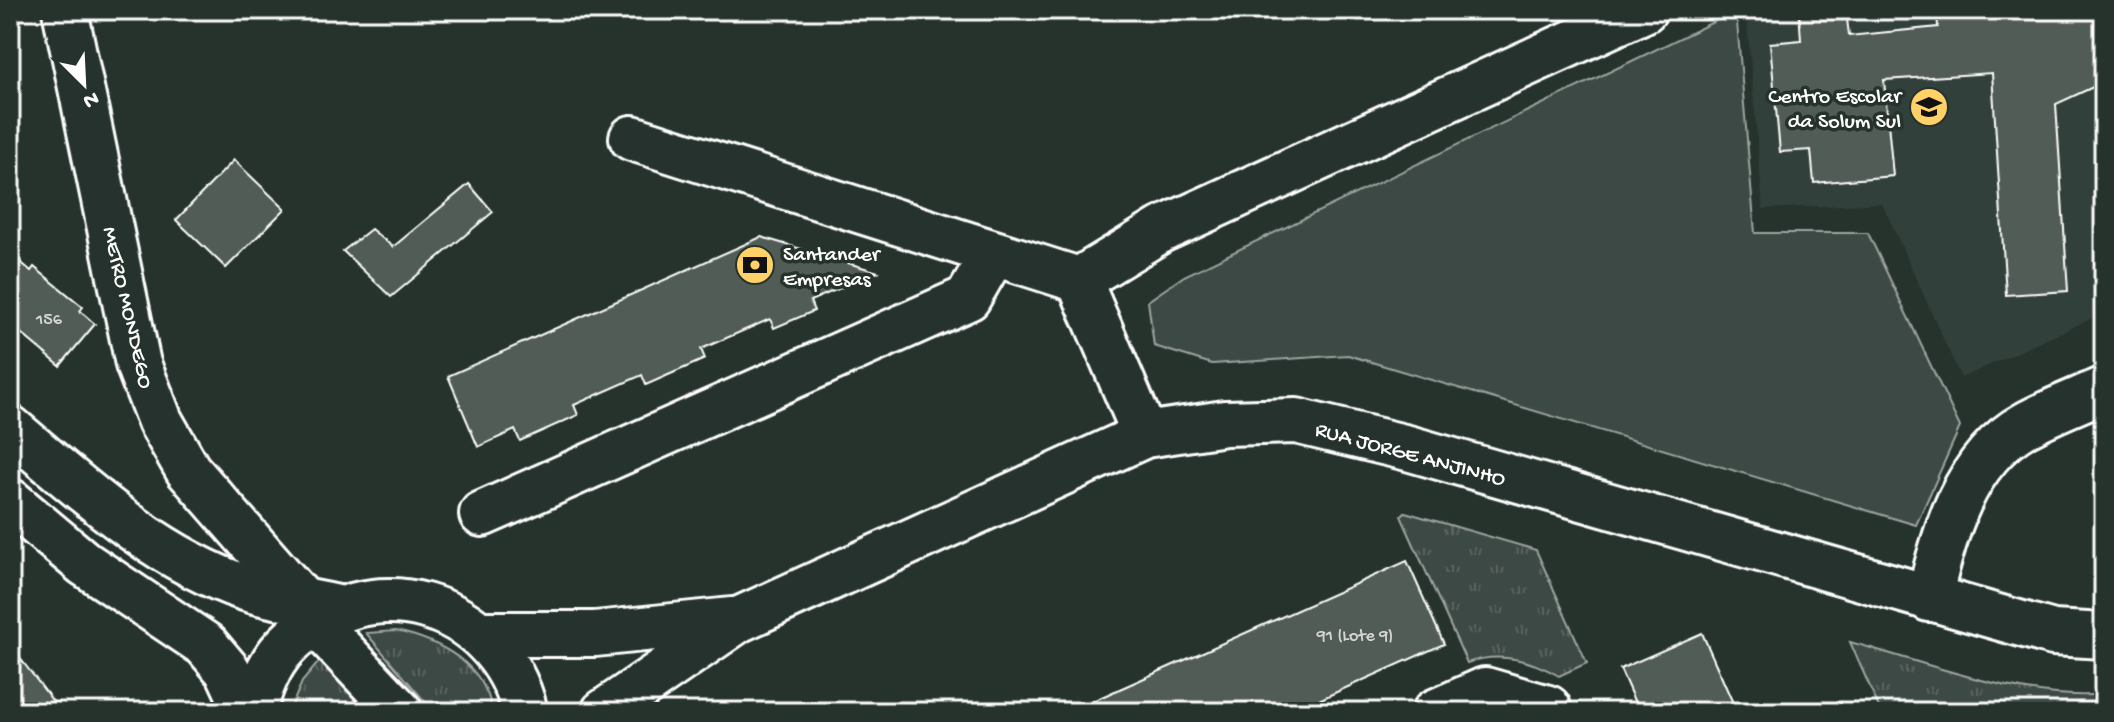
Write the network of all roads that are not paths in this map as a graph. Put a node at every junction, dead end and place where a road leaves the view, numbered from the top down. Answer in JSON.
{"nodes":[{"id":1,"x":65,"y":10,"type":"edge"},
{"id":2,"x":1644,"y":10,"type":"edge"},
{"id":3,"x":632,"y":138,"type":"dead end"},
{"id":4,"x":994,"y":253,"type":"junction"},
{"id":5,"x":1079,"y":280,"type":"junction"},
{"id":6,"x":2104,"y":389,"type":"edge"},
{"id":7,"x":10,"y":428,"type":"edge"},
{"id":8,"x":1145,"y":435,"type":"junction"},
{"id":9,"x":10,"y":501,"type":"edge"},
{"id":10,"x":482,"y":514,"type":"dead end"},
{"id":11,"x":1929,"y":599,"type":"junction"},
{"id":12,"x":318,"y":610,"type":"junction"},
{"id":13,"x":738,"y":620,"type":"junction"},
{"id":14,"x":481,"y":634,"type":"junction"},
{"id":15,"x":2104,"y":636,"type":"edge"},
{"id":16,"x":247,"y":712,"type":"edge"},
{"id":17,"x":253,"y":712,"type":"edge"},
{"id":18,"x":400,"y":712,"type":"edge"},
{"id":19,"x":525,"y":712,"type":"edge"},
{"id":20,"x":604,"y":712,"type":"edge"},
{"id":21,"x":1435,"y":712,"type":"edge"},
{"id":22,"x":1549,"y":712,"type":"edge"}],
"edges":[{"from":1,"to":12,"type":"street","name":"METRO MONDEGO"},
{"from":2,"to":5,"type":"street"},
{"from":3,"to":4,"type":"street"},
{"from":4,"to":5,"type":"street"},
{"from":4,"to":10,"type":"street"},
{"from":5,"to":8,"type":"street"},
{"from":6,"to":11,"type":"street"},
{"from":7,"to":12,"type":"street"},
{"from":8,"to":11,"type":"street","name":"RUA JORGE ANJINHO"},
{"from":8,"to":13,"type":"street","name":"RUA JORGE ANJINHO"},
{"from":9,"to":16,"type":"street"},
{"from":11,"to":15,"type":"street","name":"RUA JORGE ANJINHO"},
{"from":12,"to":14,"type":"street"},
{"from":12,"to":17,"type":"street"},
{"from":12,"to":18,"type":"street","name":"METRO MONDEGO"},
{"from":13,"to":14,"type":"street","name":"RUA JORGE ANJINHO"},
{"from":13,"to":20,"type":"street","name":"RUA JORGE ANJINHO"},
{"from":14,"to":19,"type":"street"},
{"from":21,"to":22,"type":"street"}]}
